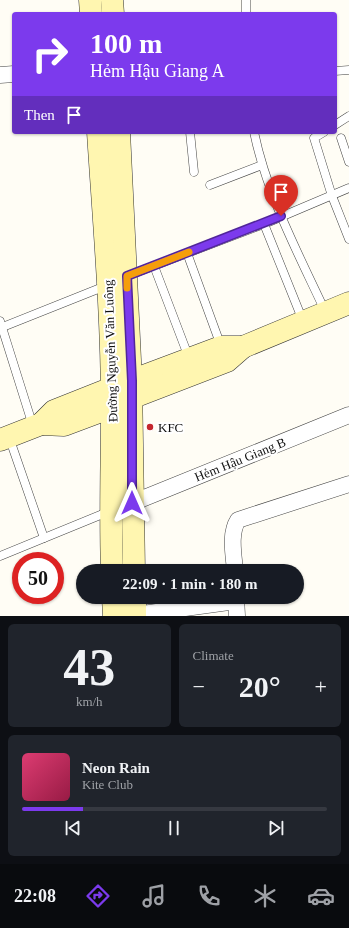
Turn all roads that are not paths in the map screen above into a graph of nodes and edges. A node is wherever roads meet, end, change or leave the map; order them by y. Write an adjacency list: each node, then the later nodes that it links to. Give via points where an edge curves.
1 (90, 0): 4 (main road)
2 (112, 0): 5 (main road)
3 (246, 0): 6 (lane)
4 (91, 12)
5 (113, 12)
6 (246, 12)
7 (349, 70): 8 (lane)
8 (337, 72)
9 (12, 74): 10 (street)
10 (0, 75)
11 (349, 116): 12 (lane)
12 (337, 124)
13 (98, 134): 30 (main road, Đường Nguyễn Văn Luông)
14 (119, 134): 30 (main road, Đường Nguyễn Văn Luông)
15 (190, 134): 21 (lane)
16 (254, 134): 20 (lane)
17 (321, 134): 24 (lane, via 314,138)
18 (341, 138): 19 (lane)
19 (349, 162)
20 (262, 165): 22 (lane); 25 (lane)
21 (194, 172)
22 (210, 185)
23 (349, 188): 24 (lane)
24 (332, 196): 25 (lane); 27 (lane)
25 (281, 216): 26 (lane); 32 (lane)
26 (264, 224): 28 (lane); 33 (lane)
27 (349, 240)
28 (187, 253): 29 (lane); 35 (lane)
29 (154, 266): 30 (lane); 37 (lane)
30 (118, 281): 34 (lane); 38 (main road, Đường Nguyễn Văn Luông)
31 (349, 303): 32 (main road)
32 (326, 313): 33 (main road)
33 (304, 322): 36 (main road)
34 (1, 325): 40 (lane)
35 (221, 347): 36 (main road); 37 (main road)
36 (243, 347): 38 (main road, via 227,361)
37 (189, 359): 38 (main road)
38 (122, 393): 40 (main road, via 54,411); 43 (main road, Đường Nguyễn Văn Luông); 44 (main road, Đường Nguyễn Văn Luông)
39 (349, 415): 43 (street, Hẻm Hậu Giang B)
40 (37, 426): 41 (main road)
41 (5, 438): 45 (lane)
42 (349, 484): 49 (street, via 238,520 234,526)
43 (132, 503): 48 (main road, Đường Nguyễn Văn Luông)
44 (110, 511): 45 (lane); 47 (main road, Đường Nguyễn Văn Luông)
45 (44, 538): 46 (lane)
46 (0, 556)
47 (112, 564)
48 (134, 564)
49 (235, 564)
50 (113, 604): 53 (main road)
51 (236, 605): 52 (street)
52 (135, 609)
53 (114, 616)

